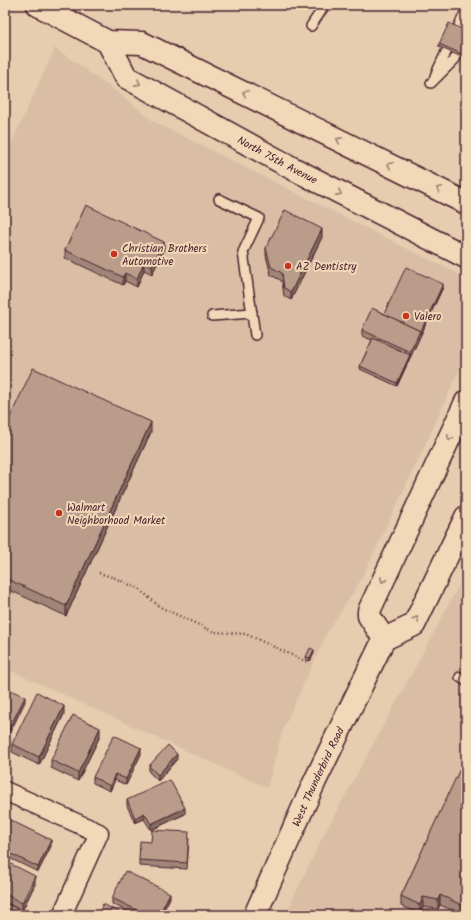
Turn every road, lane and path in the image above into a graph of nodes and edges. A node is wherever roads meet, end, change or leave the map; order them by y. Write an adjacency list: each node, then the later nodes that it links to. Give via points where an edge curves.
1 (38, 5): 6 (main road)
2 (325, 5): 4 (lane)
3 (466, 11): 5 (lane)
4 (311, 26)
5 (457, 30)
6 (108, 42): 10 (main road, one-way to 6, via 142,43); 11 (main road, North 75th Avenue, one-way to 11, via 126,77 298,172)
7 (447, 50): 8 (lane, via 431,83)
8 (457, 54)
9 (219, 198): 12 (lane, via 259,218 244,252)
10 (466, 203)
11 (466, 257)
12 (252, 313): 13 (lane); 14 (lane)
13 (212, 316)
14 (255, 335)
15 (466, 402): 18 (main road, one-way to 18, via 369,611 369,616)
16 (466, 516): 18 (main road, one-way to 16, via 414,625)
17 (98, 574): 19 (path, via 115,578 139,589 160,607 214,632 246,634)
18 (384, 638): 24 (main road, West Thunderbird Road, via 315,781)
19 (309, 663)
20 (466, 676): 21 (lane, via 460,677)
21 (466, 681)
22 (5, 791): 23 (street, via 99,833)
23 (62, 915)
24 (255, 915)

